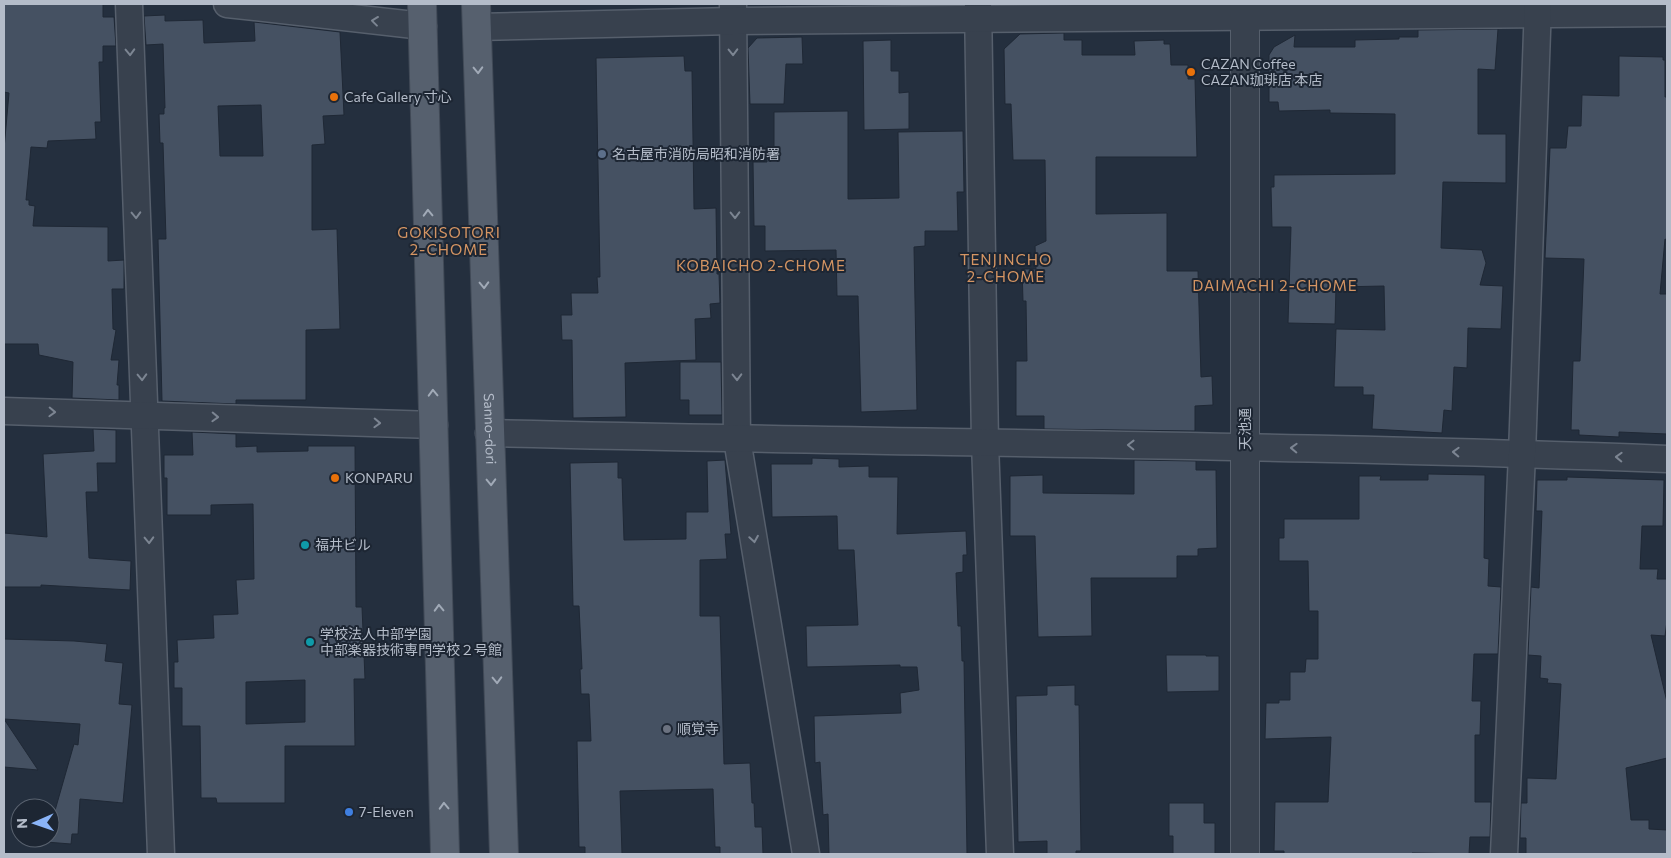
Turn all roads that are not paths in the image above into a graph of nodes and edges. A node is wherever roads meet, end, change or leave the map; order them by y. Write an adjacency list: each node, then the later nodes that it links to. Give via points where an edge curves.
1 (129, 4): 11 (street, one-way to 11)
2 (227, 4): 8 (street, one-way to 2)
3 (1538, 8): 4 (street); 7 (street); 17 (street)
4 (1245, 9): 5 (street); 16 (street, 天池通)
5 (978, 11): 6 (street); 15 (street)
6 (733, 12): 9 (street); 14 (street, one-way to 14)
7 (1667, 13)
8 (423, 15): 12 (main road, one-way to 8)
9 (476, 16): 13 (main road, Sanno-dori, one-way to 13)
10 (4, 411): 11 (street, one-way to 11)
11 (144, 414): 12 (street, one-way to 12); 19 (street, one-way to 19)
12 (434, 425): 20 (main road, one-way to 12)
13 (489, 433): 14 (street); 21 (main road, Sanno-dori, one-way to 21)
14 (737, 439): 15 (street); 22 (street, one-way to 22)
15 (986, 443): 16 (street, one-way to 15); 23 (street)
16 (1245, 446): 17 (street, one-way to 16); 24 (street, 天池通)
17 (1522, 454): 18 (street, one-way to 17); 25 (street)
18 (1667, 459)
19 (161, 854)
20 (445, 854)
21 (504, 854)
22 (806, 854)
23 (1000, 854)
24 (1245, 854)
25 (1504, 854)

